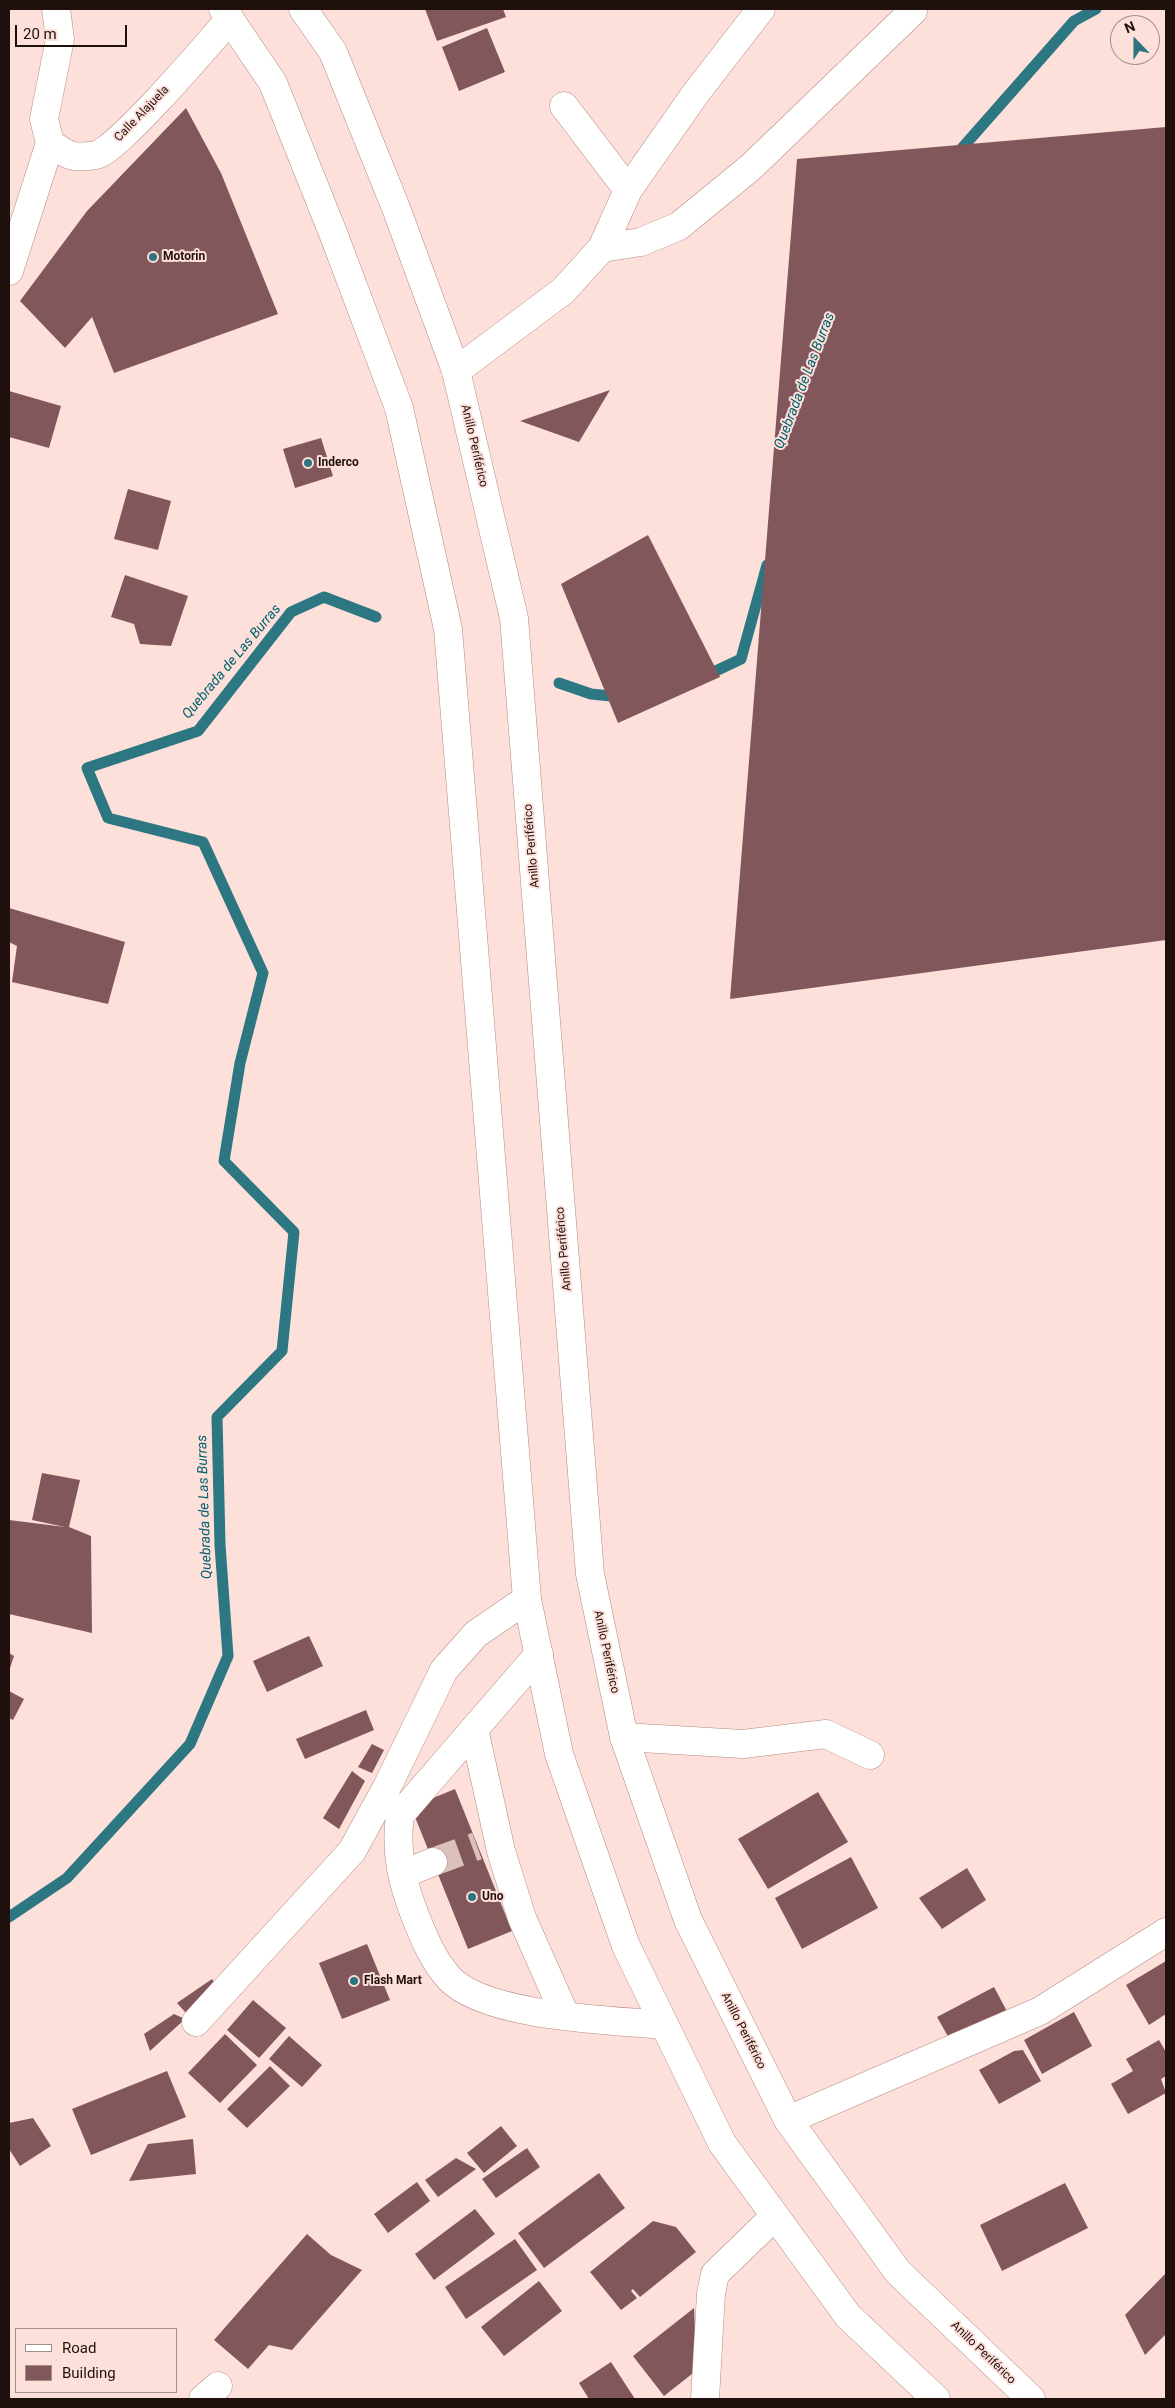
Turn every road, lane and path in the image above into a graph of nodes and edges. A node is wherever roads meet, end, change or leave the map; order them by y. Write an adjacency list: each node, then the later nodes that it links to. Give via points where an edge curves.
1 (56, 9): 7 (main road, via 60,39 44,119)
2 (303, 9): 11 (main road, Anillo Periférico, via 333,52 396,208)
3 (761, 9): 8 (main road)
4 (912, 11): 9 (main road, via 751,167 679,226 641,242)
5 (227, 14): 7 (main road, Calle Alajuela, via 120,139 98,155 69,156); 12 (main road, via 273,83 399,408 448,629)
6 (564, 106): 8 (main road)
7 (50, 143): 10 (main road)
8 (628, 190): 9 (main road)
9 (602, 248): 11 (main road, via 563,291)
10 (9, 271)
11 (456, 371): 15 (main road, Anillo Periférico, via 514,618 590,1574)
12 (527, 1600): 13 (main road); 21 (main road, via 476,1634 444,1670 352,1851)
13 (539, 1654): 14 (main road); 22 (main road, via 559,1754 626,1946)
14 (474, 1729): 18 (main road, via 400,1815 397,1850); 20 (main road, via 488,1843)
15 (624, 1737): 16 (main road, via 743,1744 826,1734); 23 (main road, Anillo Periférico, via 688,1920)
16 (870, 1755)
17 (433, 1862): 18 (main road)
18 (403, 1874): 20 (main road, via 408,1898 433,1958 450,1979 470,1994 530,2012)
19 (1166, 1932): 23 (main road, via 1040,2011)
20 (565, 2015): 22 (main road)
21 (196, 2022)
22 (664, 2025): 24 (main road, via 722,2143)
23 (788, 2120): 27 (main road, Anillo Periférico, via 898,2272)
24 (775, 2216): 25 (main road, via 848,2316); 26 (main road, via 715,2274 711,2294)
25 (929, 2397)
26 (706, 2399)
27 (1031, 2399)

